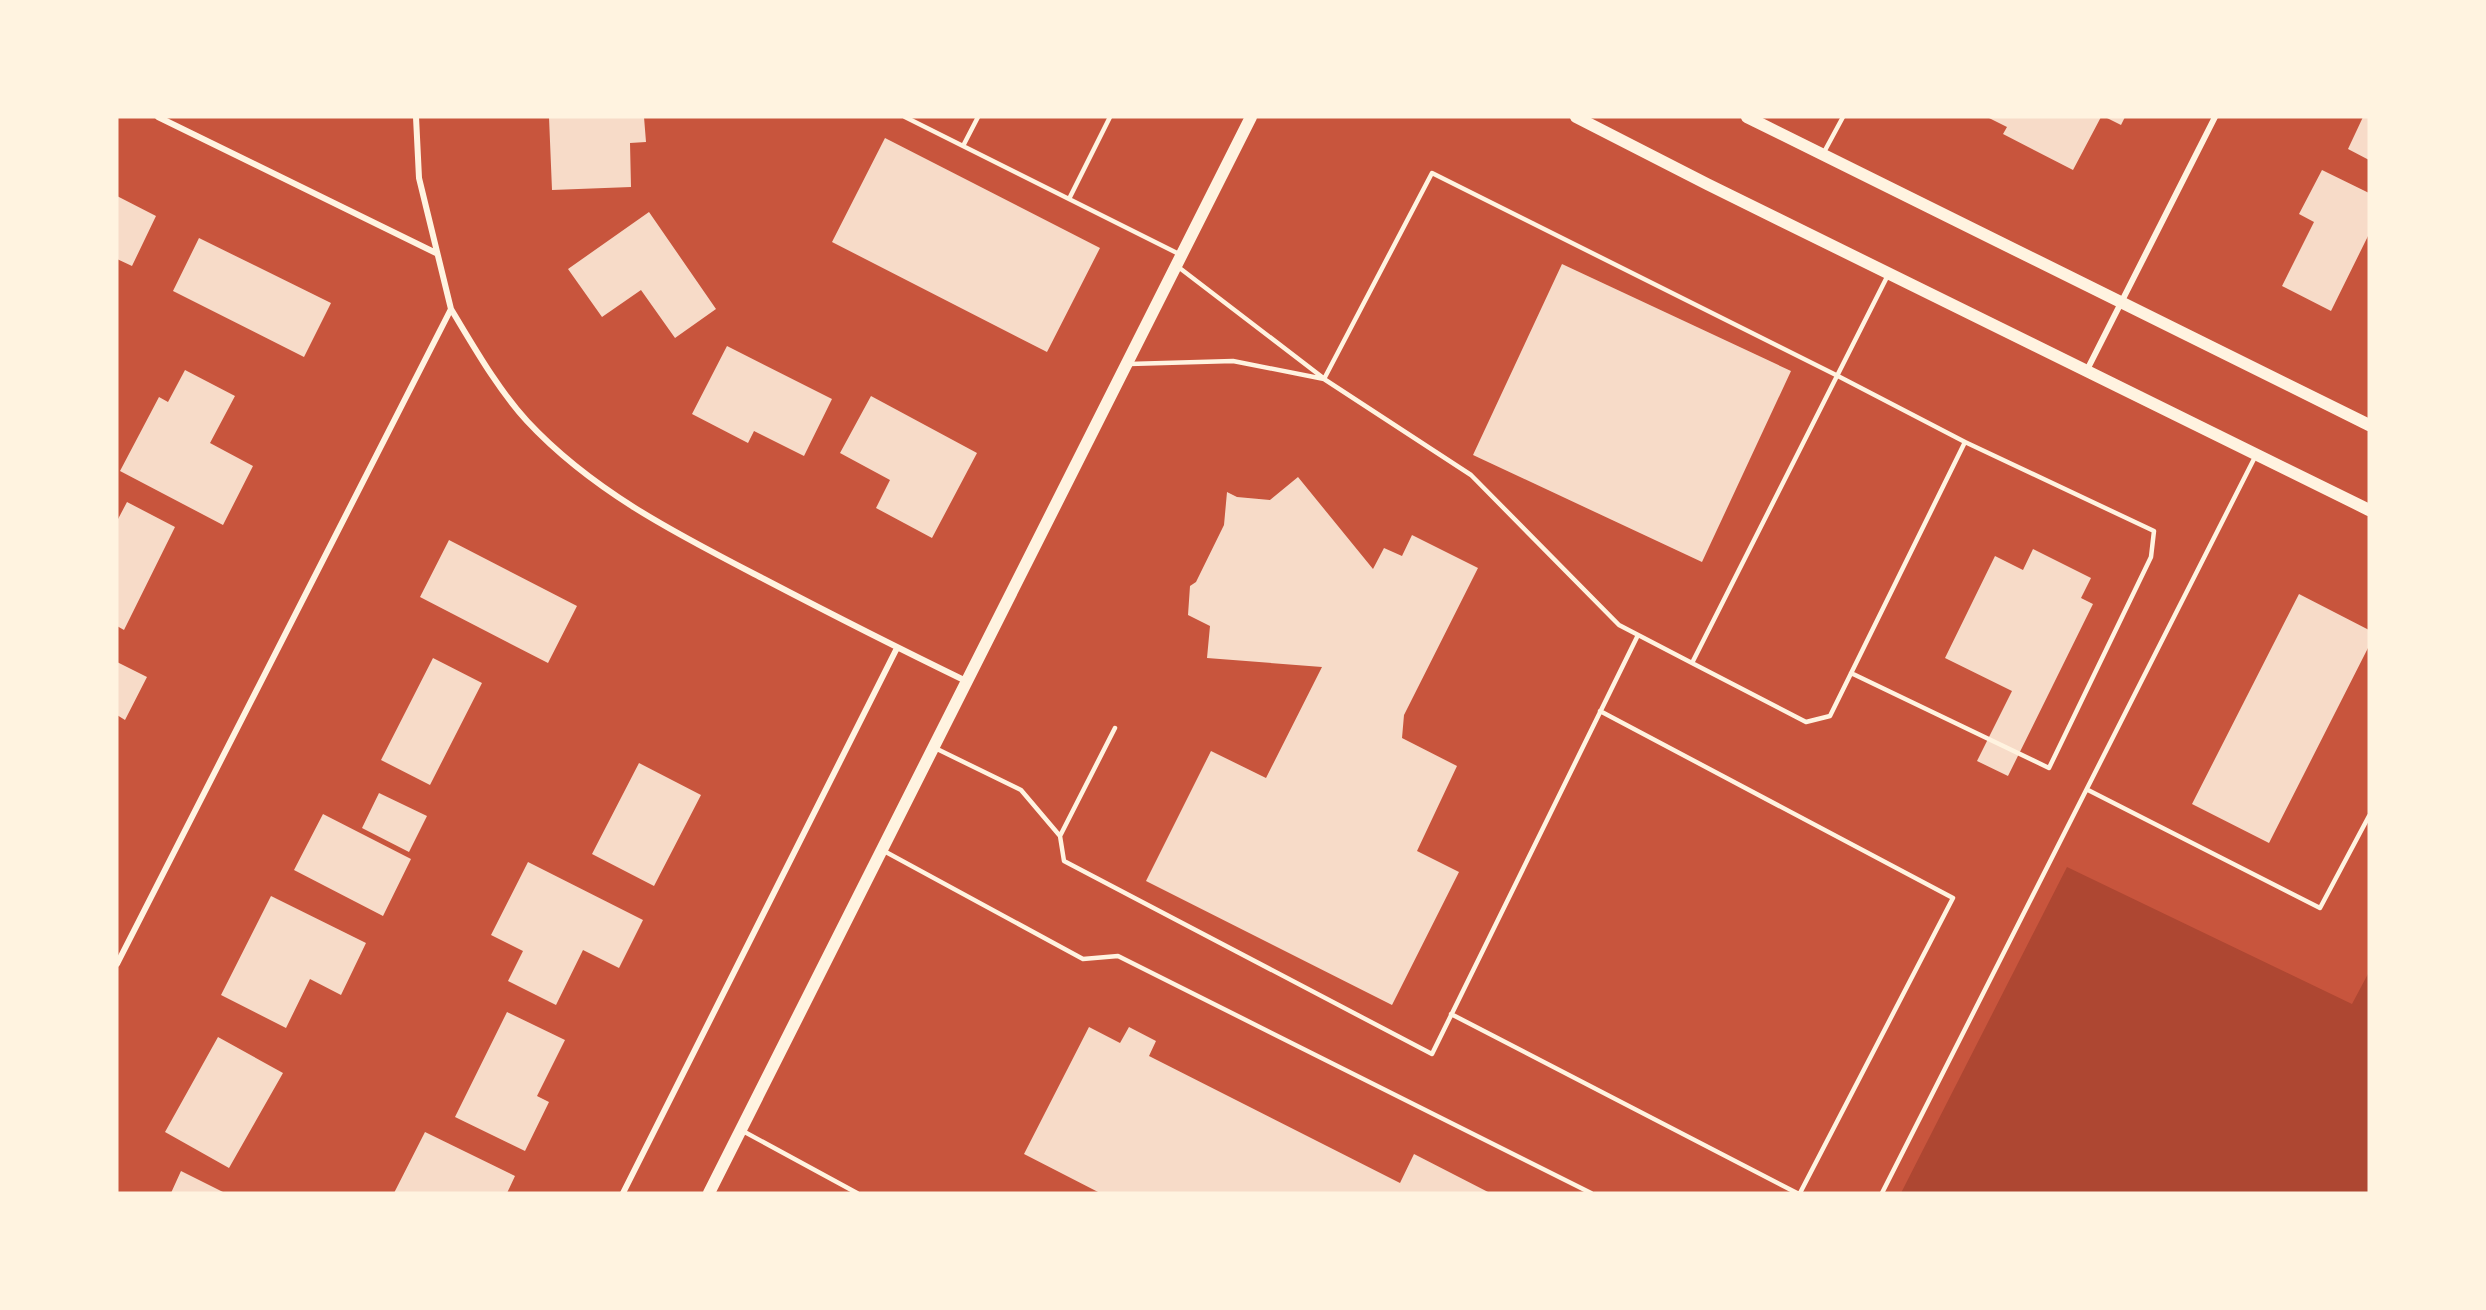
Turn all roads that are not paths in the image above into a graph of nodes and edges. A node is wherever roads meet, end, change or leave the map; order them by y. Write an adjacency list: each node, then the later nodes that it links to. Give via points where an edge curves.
1 (158, 117): 14 (street)
2 (416, 117): 14 (street, via 418,178)
3 (905, 117): 11 (lane)
4 (978, 117): 11 (lane)
5 (1110, 117): 13 (lane)
6 (1251, 117): 15 (main road)
7 (1576, 117): 16 (main road)
8 (1747, 117): 12 (main road)
9 (1843, 117): 12 (lane)
10 (2215, 117): 17 (street)
11 (963, 146): 13 (lane)
12 (1823, 154): 17 (main road)
13 (1069, 199): 15 (lane)
14 (436, 253): 18 (street)
15 (1179, 261): 19 (main road); 22 (lane)
16 (1889, 272): 20 (main road); 21 (lane)
17 (2122, 302): 20 (street); 23 (main road)
18 (451, 309): 28 (street, via 526,420 573,465 627,505 680,535); 39 (street)
19 (1127, 364): 22 (lane, via 1233,361); 31 (main road)
20 (2086, 371): 25 (main road)
21 (1836, 375): 22 (lane, via 1432,173); 24 (lane); 29 (lane)
22 (1324, 379): 27 (lane, via 1471,475 1619,625)
23 (2369, 424)
24 (1965, 442): 30 (lane); 30 (lane, via 2154,531 2151,557 2049,768)
25 (2256, 455): 26 (main road); 35 (lane)
26 (2369, 510)
27 (1638, 635): 29 (lane); 32 (lane)
28 (897, 648): 31 (street); 42 (street)
29 (1692, 663): 30 (lane, via 1806,722 1830,716)
30 (1851, 673)
31 (966, 681): 34 (main road)
32 (1600, 711): 40 (lane); 46 (lane, via 1953,898)
33 (1115, 728): 37 (lane)
34 (933, 747): 37 (lane, via 1021,790); 38 (main road)
35 (2088, 790): 36 (lane, via 2320,908); 47 (lane)
36 (2369, 816)
37 (1060, 836): 40 (lane, via 1064,861 1432,1054)
38 (882, 849): 41 (main road); 45 (lane, via 1083,959 1118,956)
39 (117, 964)
40 (1451, 1014): 46 (lane)
41 (741, 1130): 43 (main road); 44 (lane)
42 (623, 1193)
43 (709, 1193)
44 (857, 1193)
45 (1591, 1193)
46 (1798, 1193)
47 (1882, 1193)

